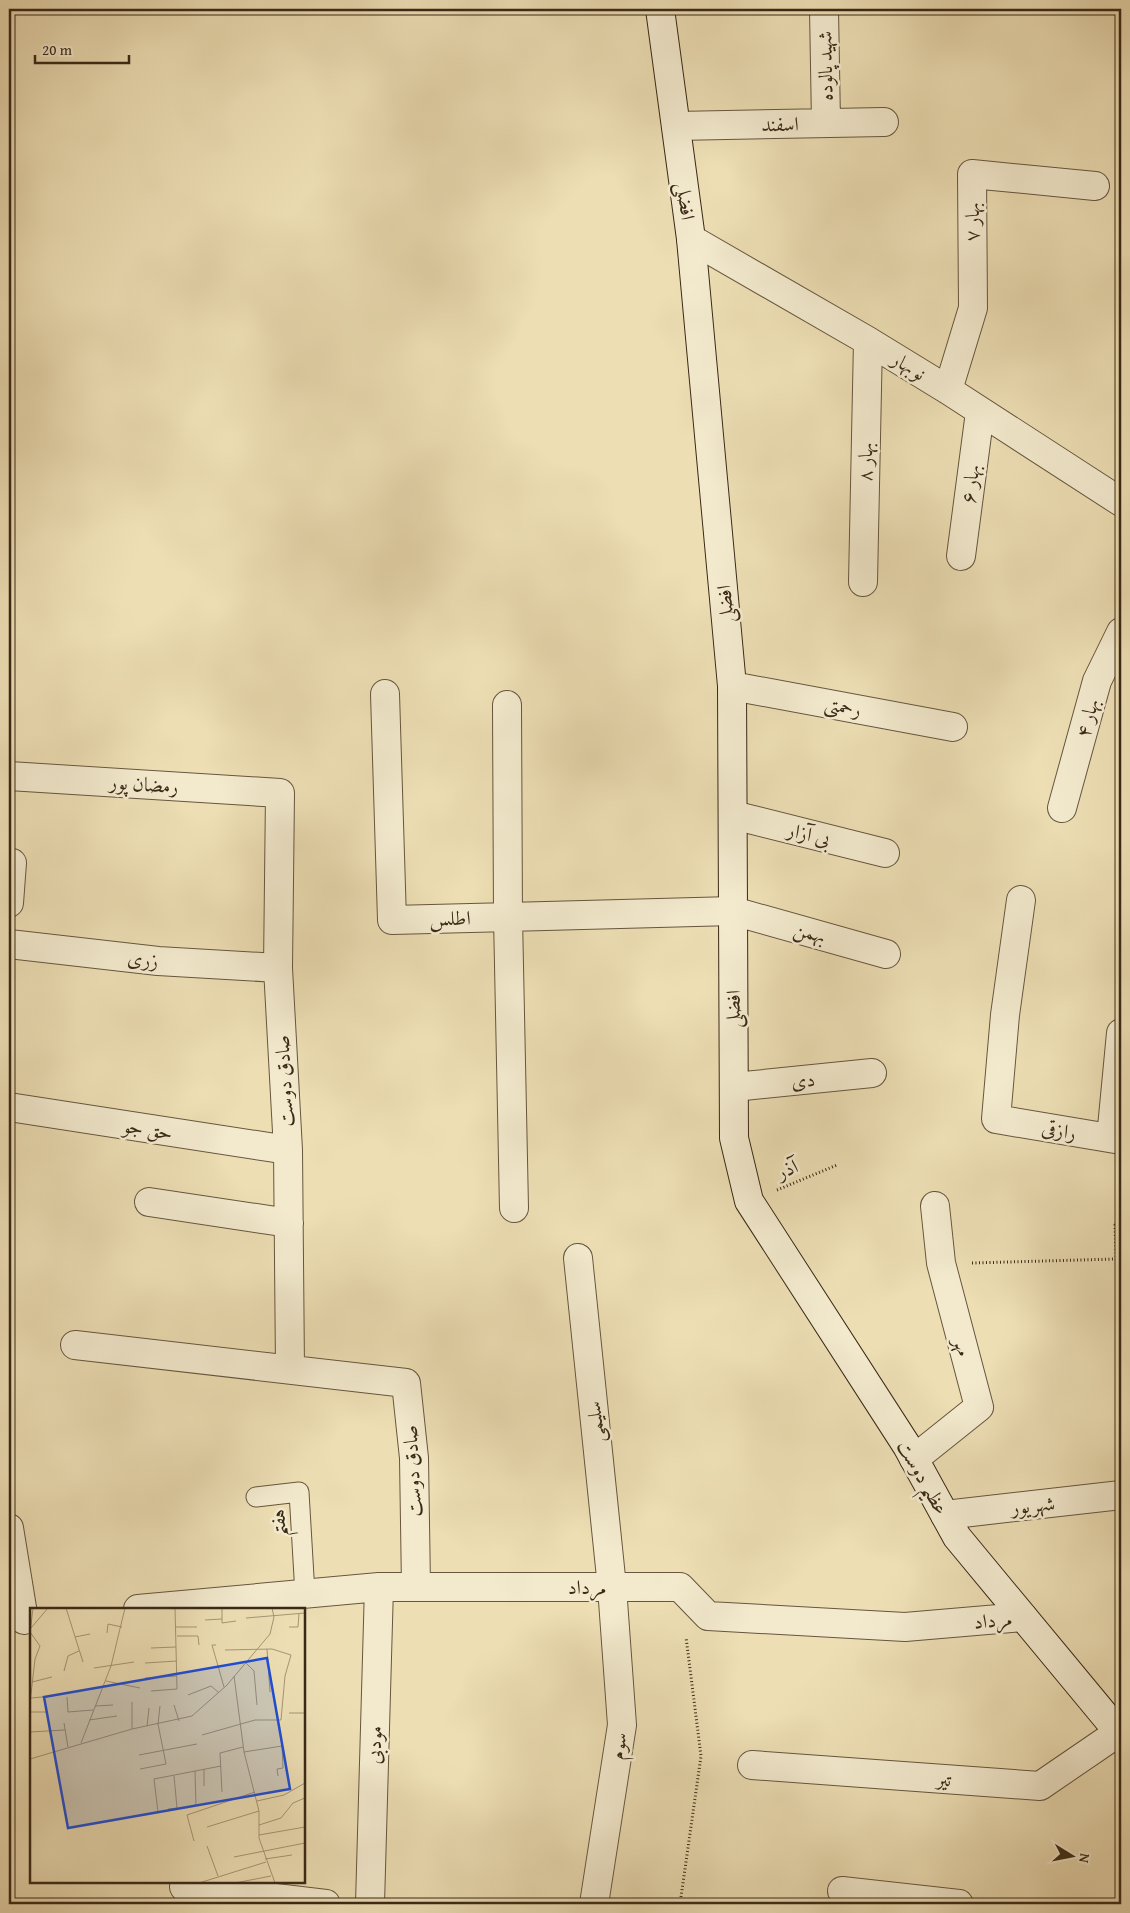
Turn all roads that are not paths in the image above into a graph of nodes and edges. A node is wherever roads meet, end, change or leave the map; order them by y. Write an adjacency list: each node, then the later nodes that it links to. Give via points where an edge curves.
1 (660, 9): 5 (street, افضلی)
2 (824, 9): 4 (street, شهید پالوده)
3 (884, 122): 4 (street, اسفند)
4 (826, 123): 5 (street, اسفند)
5 (676, 126): 7 (street, افضلی)
6 (1095, 186): 9 (street, بهار ۷, via 972,174 973,308)
7 (691, 239): 8 (street, نوبهار); 15 (street, افضلی)
8 (868, 341): 9 (street, نوبهار); 13 (street, بهار ۸)
9 (948, 390): 10 (street, نوبهار)
10 (980, 412): 11 (street, نوبهار); 12 (street, بهار ۶)
11 (1121, 502)
12 (961, 556)
13 (862, 582)
14 (1121, 632): 21 (street, بهار ۴, via 1097,681)
15 (732, 686): 18 (street, رحمتی); 22 (street, افضلی)
16 (385, 694): 28 (street, اطلس, via 392,920)
17 (507, 706): 28 (street)
18 (953, 727)
19 (9, 776): 20 (street, رمضان پور)
20 (280, 792): 31 (street, صادق دوست)
21 (1062, 808)
22 (733, 815): 23 (street, بی آزار); 27 (street, افضلی)
23 (885, 854)
24 (12, 863): 26 (street)
25 (1021, 900): 36 (street, رازقی, via 1005,1015 996,1119)
26 (9, 902)
27 (733, 911): 28 (street, اطلس); 30 (street, بهمن); 34 (street, افضلی)
28 (508, 917): 41 (street)
29 (9, 944): 31 (street, زری, via 158,961)
30 (886, 954)
31 (278, 968): 37 (street, صادق دوست)
32 (1121, 1033): 36 (street)
33 (872, 1073): 34 (street, دی)
34 (734, 1086): 38 (street, افضلی, via 734,1138)
35 (9, 1107): 37 (street, حق جو)
36 (1116, 1139)
37 (288, 1150): 42 (street, صادق دوست)
38 (749, 1201): 46 (street, عظیم دوست)
39 (149, 1202): 42 (street)
40 (935, 1206): 46 (street, مهر, via 941,1263 978,1407)
41 (514, 1208)
42 (289, 1223): 45 (street, صادق دوست)
43 (578, 1258): 53 (street, سلیمی)
44 (75, 1345): 45 (street, صادق دوست)
45 (290, 1369): 52 (street, صادق دوست, via 406,1383 414,1458)
46 (914, 1459): 49 (street, عظیم دوست)
47 (1121, 1495): 49 (street, شهریور)
48 (256, 1497): 54 (lane, هفتم, via 299,1492)
49 (945, 1515): 56 (street, عظیم دوست, via 957,1537)
50 (9, 1528): 57 (street)
51 (379, 1587): 52 (street, مرداد); 54 (street, مرداد); 63 (street, مودبی)
52 (416, 1587): 53 (street, مرداد)
53 (612, 1587): 56 (street, مرداد, via 680,1586 708,1616 904,1627); 64 (street, سوم, via 622,1725)
54 (305, 1594): 55 (street, مرداد)
55 (149, 1608)
56 (1024, 1617): 58 (street, عظیم دوست)
57 (21, 1620)
58 (1120, 1734): 59 (street, تیر, via 1040,1786)
59 (752, 1765)
60 (185, 1883): 62 (street, via 184,1887)
61 (842, 1891): 65 (street)
62 (326, 1904)
63 (370, 1904)
64 (594, 1904)
65 (959, 1904)

